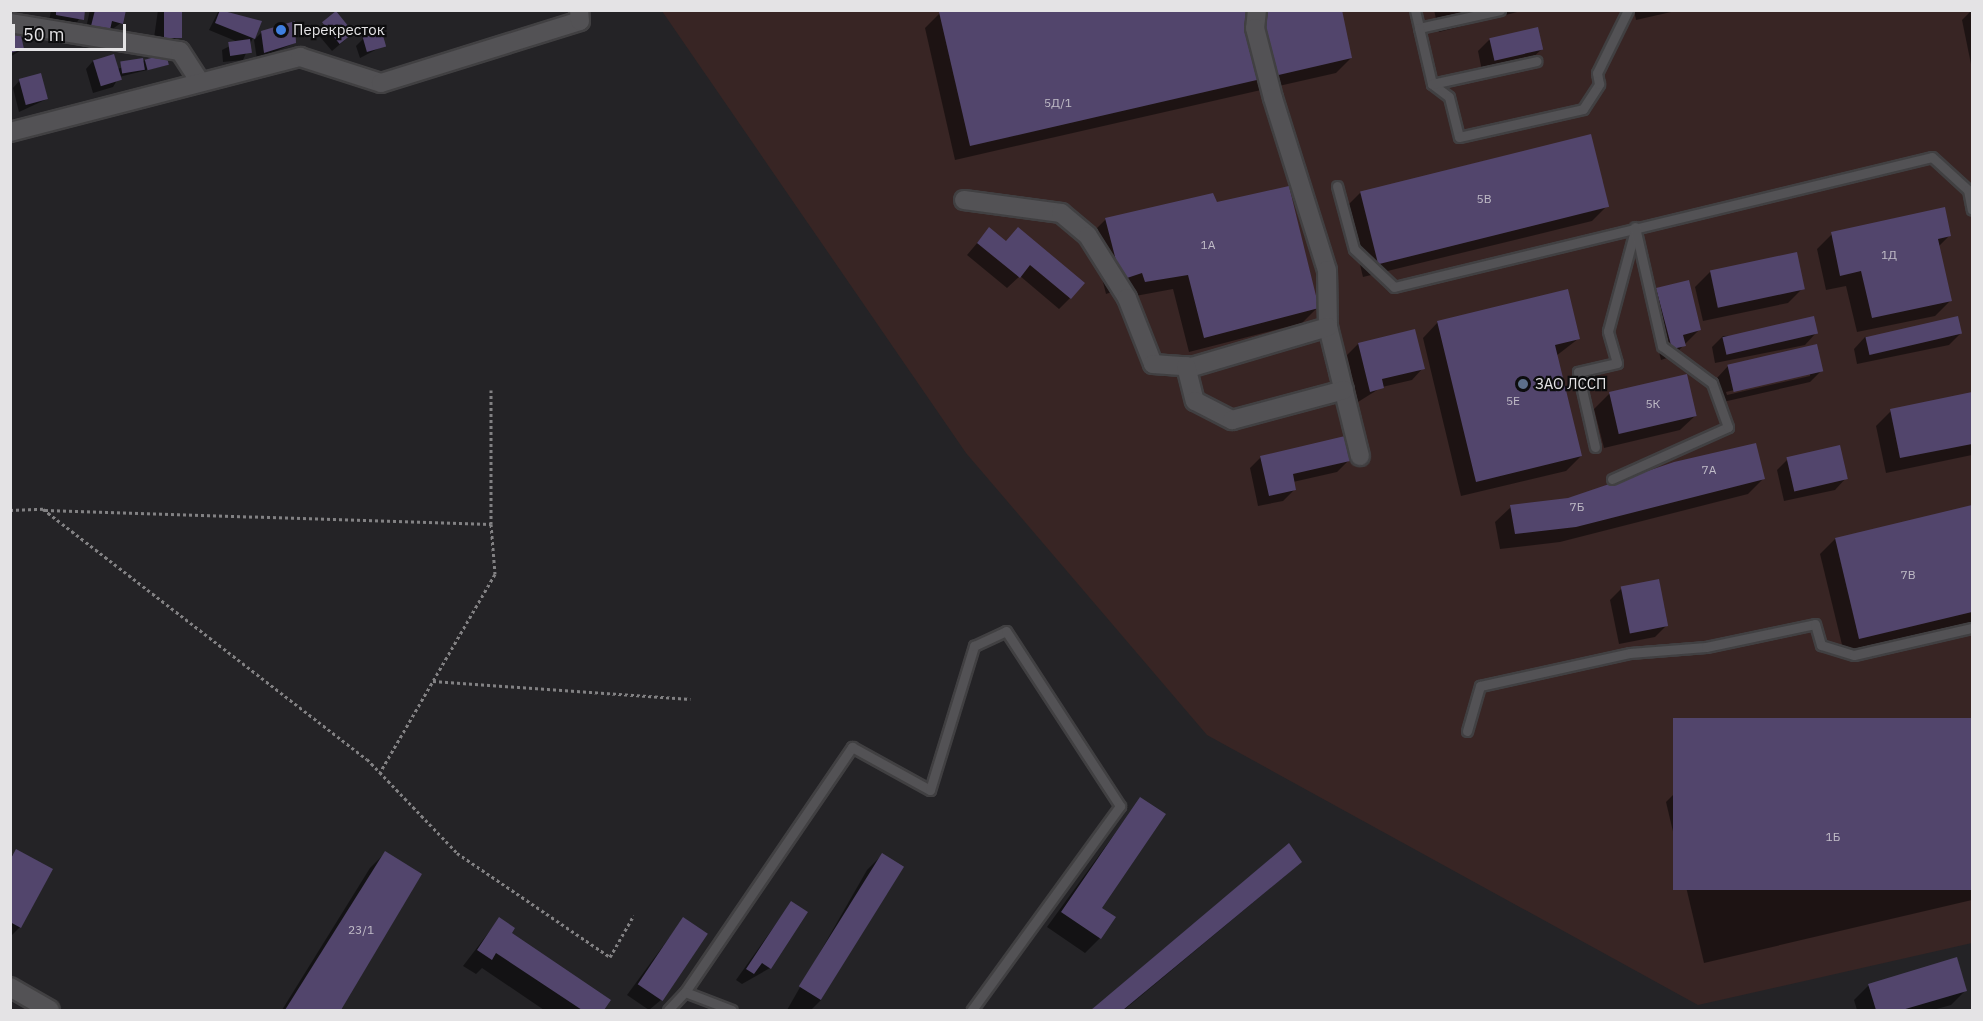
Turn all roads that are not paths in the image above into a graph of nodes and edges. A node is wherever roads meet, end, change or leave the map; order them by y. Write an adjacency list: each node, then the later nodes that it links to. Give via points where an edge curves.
1 (579, 10): 9 (street, via 580,21 381,83 300,57)
2 (1257, 10): 16 (street, via 1255,28 1327,270)
3 (1414, 10): 7 (lane)
4 (1500, 10): 7 (lane)
5 (1628, 10): 10 (lane, via 1597,73 1599,84 1583,109 1459,137 1449,97)
6 (10, 23): 9 (street, via 180,51)
7 (1419, 28): 10 (lane)
8 (1537, 61): 10 (lane)
9 (198, 80): 11 (street)
10 (1432, 84)
11 (10, 132)
12 (1337, 186): 15 (lane, via 1354,249 1394,287)
13 (964, 200): 17 (street, via 1061,213 1088,236 1127,298 1153,364)
14 (1972, 210): 15 (lane, via 1968,190 1932,157)
15 (1635, 227): 19 (lane, via 1608,331 1617,363 1578,372); 21 (lane, via 1662,346 1712,382 1728,427)
16 (1328, 327): 17 (street); 18 (street)
17 (1186, 366): 18 (street, via 1195,400 1232,420)
18 (1344, 390): 20 (street)
19 (1595, 447)
20 (1360, 456)
21 (1612, 479)
22 (1972, 628): 23 (lane, via 1854,655 1821,645 1815,624 1706,647 1630,653 1480,686)
23 (1467, 731)
24 (10, 987): 26 (street)
25 (685, 992): 27 (lane); 28 (lane); 29 (lane, via 852,747 930,790 974,646 1006,631 1120,806)
26 (50, 1011)
27 (668, 1011)
28 (732, 1011)
29 (972, 1011)

